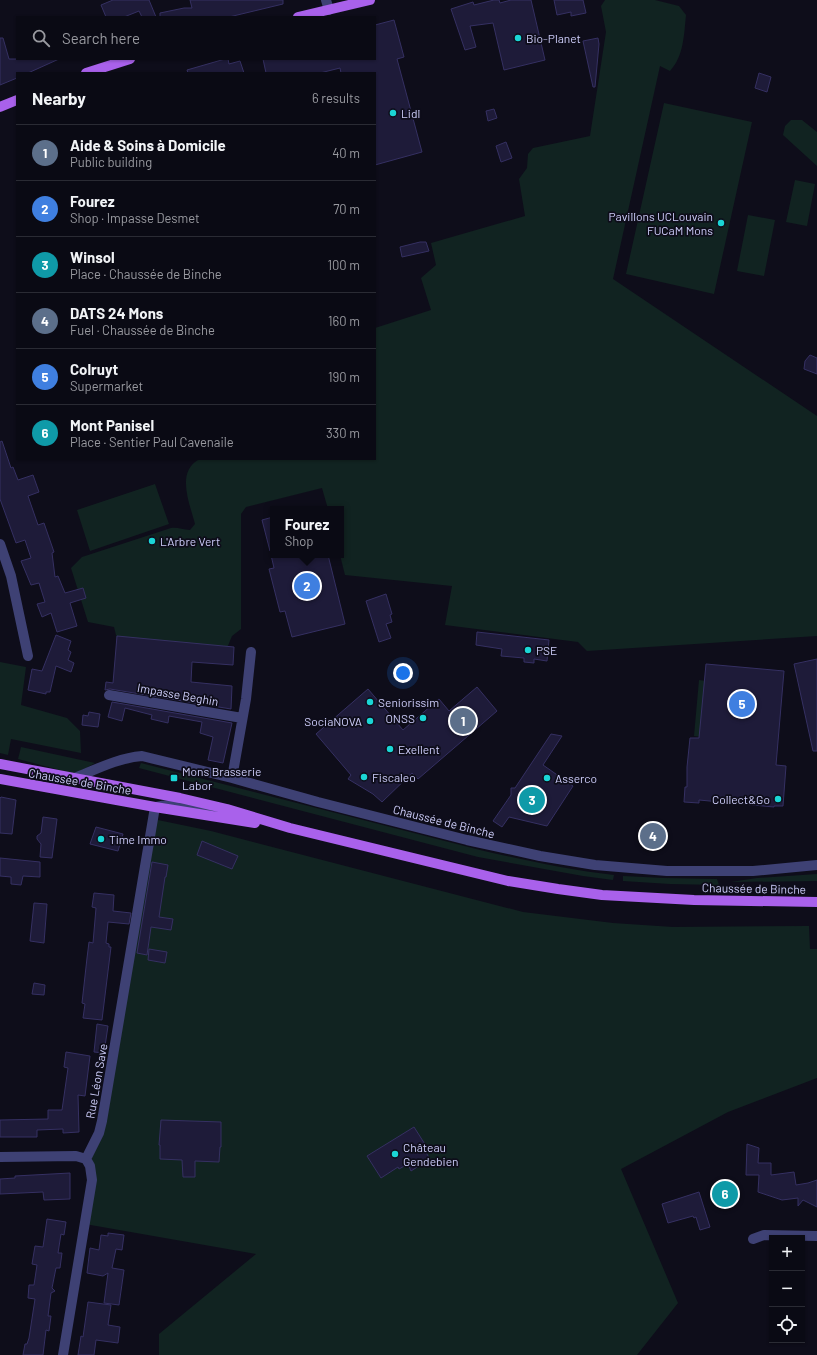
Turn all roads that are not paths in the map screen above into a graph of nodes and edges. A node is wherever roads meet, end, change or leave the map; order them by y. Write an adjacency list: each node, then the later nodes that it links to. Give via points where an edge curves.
1 (370, 0): 2 (main road)
2 (328, 5): 3 (main road)
3 (300, 16)
4 (127, 60): 5 (main road)
5 (89, 72)
6 (16, 100): 7 (main road)
7 (0, 107)
8 (0, 544): 10 (street, via 11,576)
9 (251, 652): 12 (street)
10 (28, 656)
11 (109, 695): 12 (street, Impasse Beghin)
12 (242, 718): 15 (street)
13 (0, 764): 14 (main road, Chaussée de Binche)
14 (75, 778): 15 (street, Chaussée de Binche, via 130,757 142,756); 18 (main road, Chaussée de Binche)
15 (232, 778): 20 (street, Chaussée de Binche, via 502,848 595,865 667,871 754,872)
16 (0, 779): 17 (main road, Chaussée de Binche)
17 (155, 807): 18 (street, Chaussée de Binche, via 166,804 207,810); 19 (main road, Chaussée de Binche); 23 (street, Rue Léon Save, via 102,1121)
18 (227, 809): 19 (main road, Chaussée de Binche)
19 (290, 828): 21 (main road, Chaussée de Binche, via 508,881 558,889 602,895 694,900)
20 (817, 865)
21 (817, 902)
22 (0, 1157): 23 (street, via 76,1156)
23 (86, 1159): 26 (street, via 92,1180)
24 (817, 1236): 25 (street, via 764,1235)
25 (753, 1239)
26 (63, 1355)

